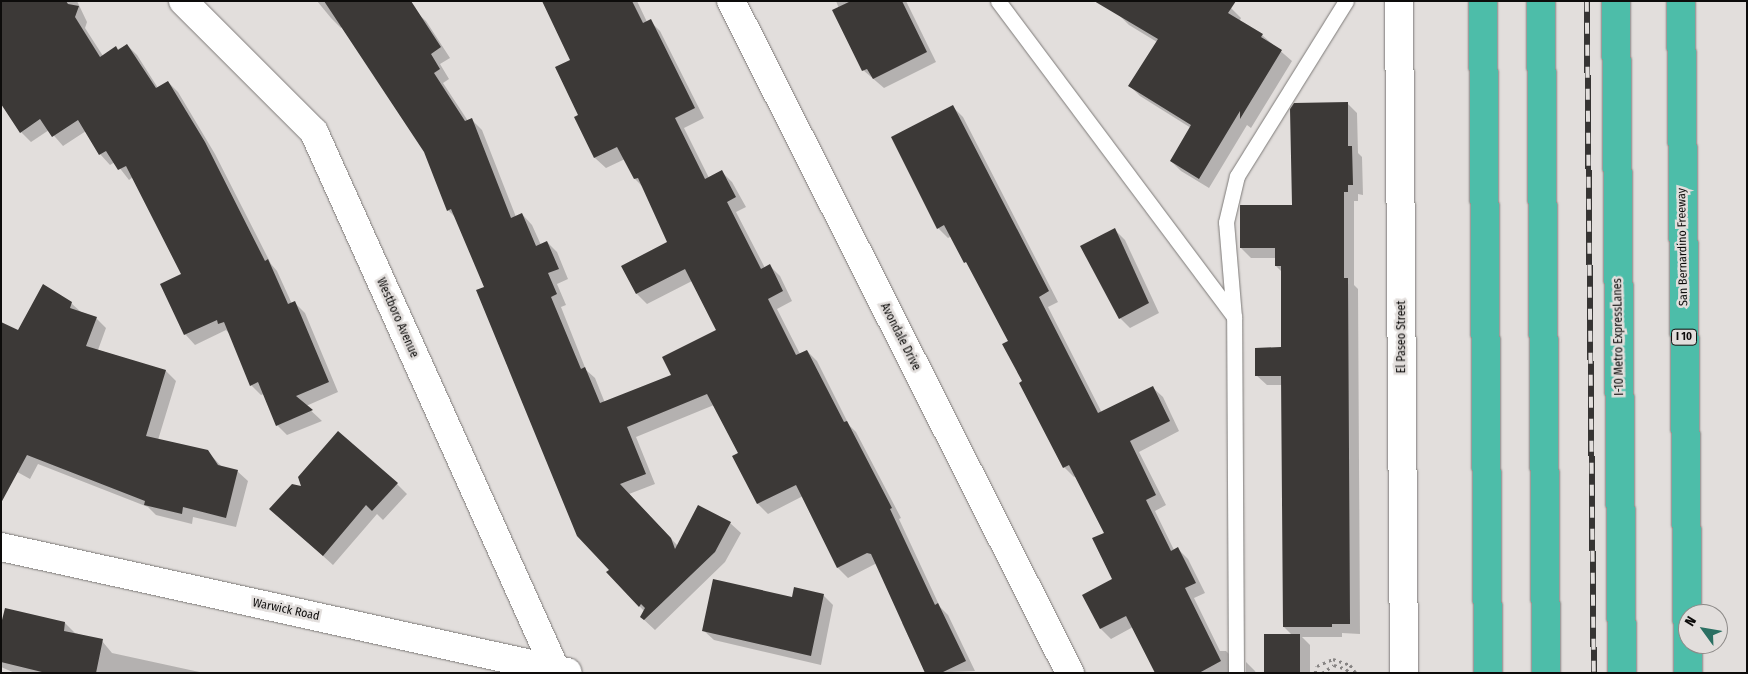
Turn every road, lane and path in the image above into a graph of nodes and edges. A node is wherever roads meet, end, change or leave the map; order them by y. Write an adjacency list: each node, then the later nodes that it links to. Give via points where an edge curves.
1 (183, 1): 12 (street, Westboro Avenue, via 314,132)
2 (731, 1): 13 (street, Avondale Drive)
3 (998, 1): 10 (lane)
4 (1346, 1): 10 (lane, via 1237,176 1226,222)
5 (1399, 1): 19 (street, El Paseo Street)
6 (1483, 1): 20 (highway)
7 (1541, 1): 21 (highway)
8 (1616, 1): 22 (highway, I-10 Metro ExpressLanes)
9 (1681, 1): 23 (highway, San Bernardino Freeway / I 10)
10 (1234, 317): 14 (lane)
11 (1, 547): 12 (street, Warwick Road)
12 (561, 672)
13 (1070, 673)
14 (1236, 673)
15 (1315, 673): 18 (path, via 1317,666 1333,659 1350,665)
16 (1322, 673): 17 (path, via 1329,666 1338,665)
17 (1350, 673)
18 (1356, 673)
19 (1404, 673)
20 (1488, 673)
21 (1546, 673)
22 (1622, 673)
23 (1688, 673)

